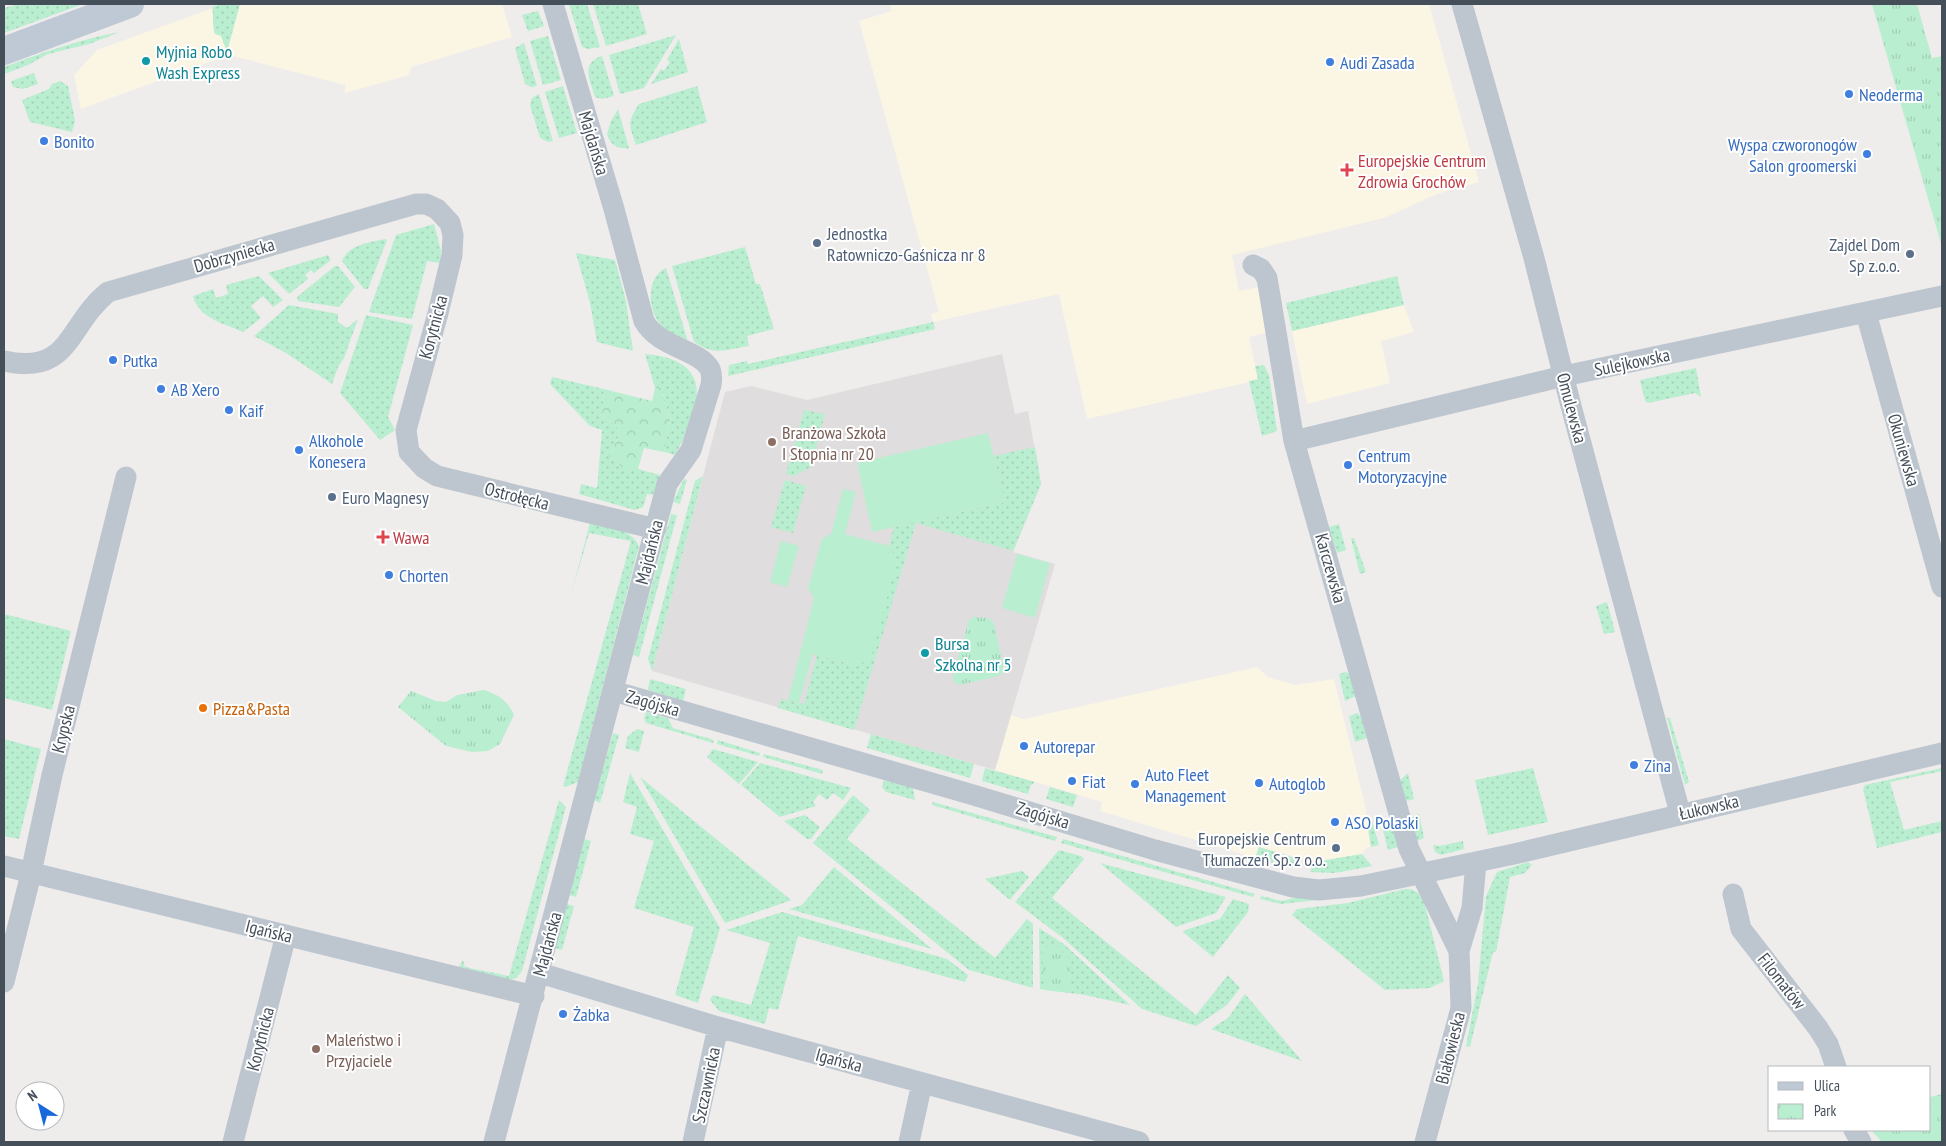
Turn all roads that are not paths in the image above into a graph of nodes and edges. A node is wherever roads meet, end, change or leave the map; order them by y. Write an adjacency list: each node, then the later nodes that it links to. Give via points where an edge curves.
1 (130, 4): 4 (main road)
2 (553, 4): 14 (street, Majdańska, via 644,321 660,340 701,360 712,376 691,450 667,484)
3 (1462, 4): 10 (street, Omulewska)
4 (4, 51)
5 (450, 223): 9 (street, Dobrzyniecka, via 437,209 416,204 108,292 63,348 41,363 30,365); 11 (street, Korytnicka, via 452,255)
6 (1253, 265): 12 (street, Karczewska, via 1267,278)
7 (1942, 296): 8 (street, Sulejkowska)
8 (1866, 314): 10 (street, Sulejkowska); 15 (street, Okuniewska)
9 (4, 361)
10 (1564, 376): 12 (street, Sulejkowska); 18 (street, Omulewska)
11 (406, 430): 14 (street, Ostrołęcka, via 409,452 437,476)
12 (1294, 440): 22 (street, Karczewska, via 1409,849)
13 (126, 477): 21 (street, Krypska)
14 (656, 529): 16 (street, Majdańska)
15 (1942, 587)
16 (613, 691): 22 (street, Zagójska, via 1155,850 1293,887 1318,890 1345,888); 26 (street, Majdańska)
17 (1942, 753): 18 (street, Łukowska)
18 (1680, 813): 19 (street, Łukowska)
19 (1476, 862): 22 (street, Zagójska); 25 (street, Białowieska, via 1472,908)
20 (4, 866): 21 (street, Igańska)
21 (31, 873): 24 (street, Igańska); 27 (street, Krypska)
22 (1420, 873): 25 (street, Białowieska)
23 (1733, 894): 30 (street, Filomatów, via 1741,929 1818,1028)
24 (286, 935): 28 (street, Igańska); 33 (street, Korytnicka)
25 (1460, 951): 38 (street, Białowieska, via 1461,1008)
26 (540, 973): 28 (street, Majdańska); 29 (street, Igańska)
27 (4, 982)
28 (534, 996): 34 (street, Majdańska)
29 (718, 1027): 31 (street, Igańska); 35 (street, Szczawnicka)
30 (1836, 1066)
31 (922, 1083): 36 (street); 37 (street, Igańska)
32 (1855, 1131): 39 (street)
33 (233, 1142)
34 (494, 1142)
35 (693, 1142)
36 (908, 1142)
37 (1135, 1142)
38 (1425, 1142)
39 (1861, 1142)

